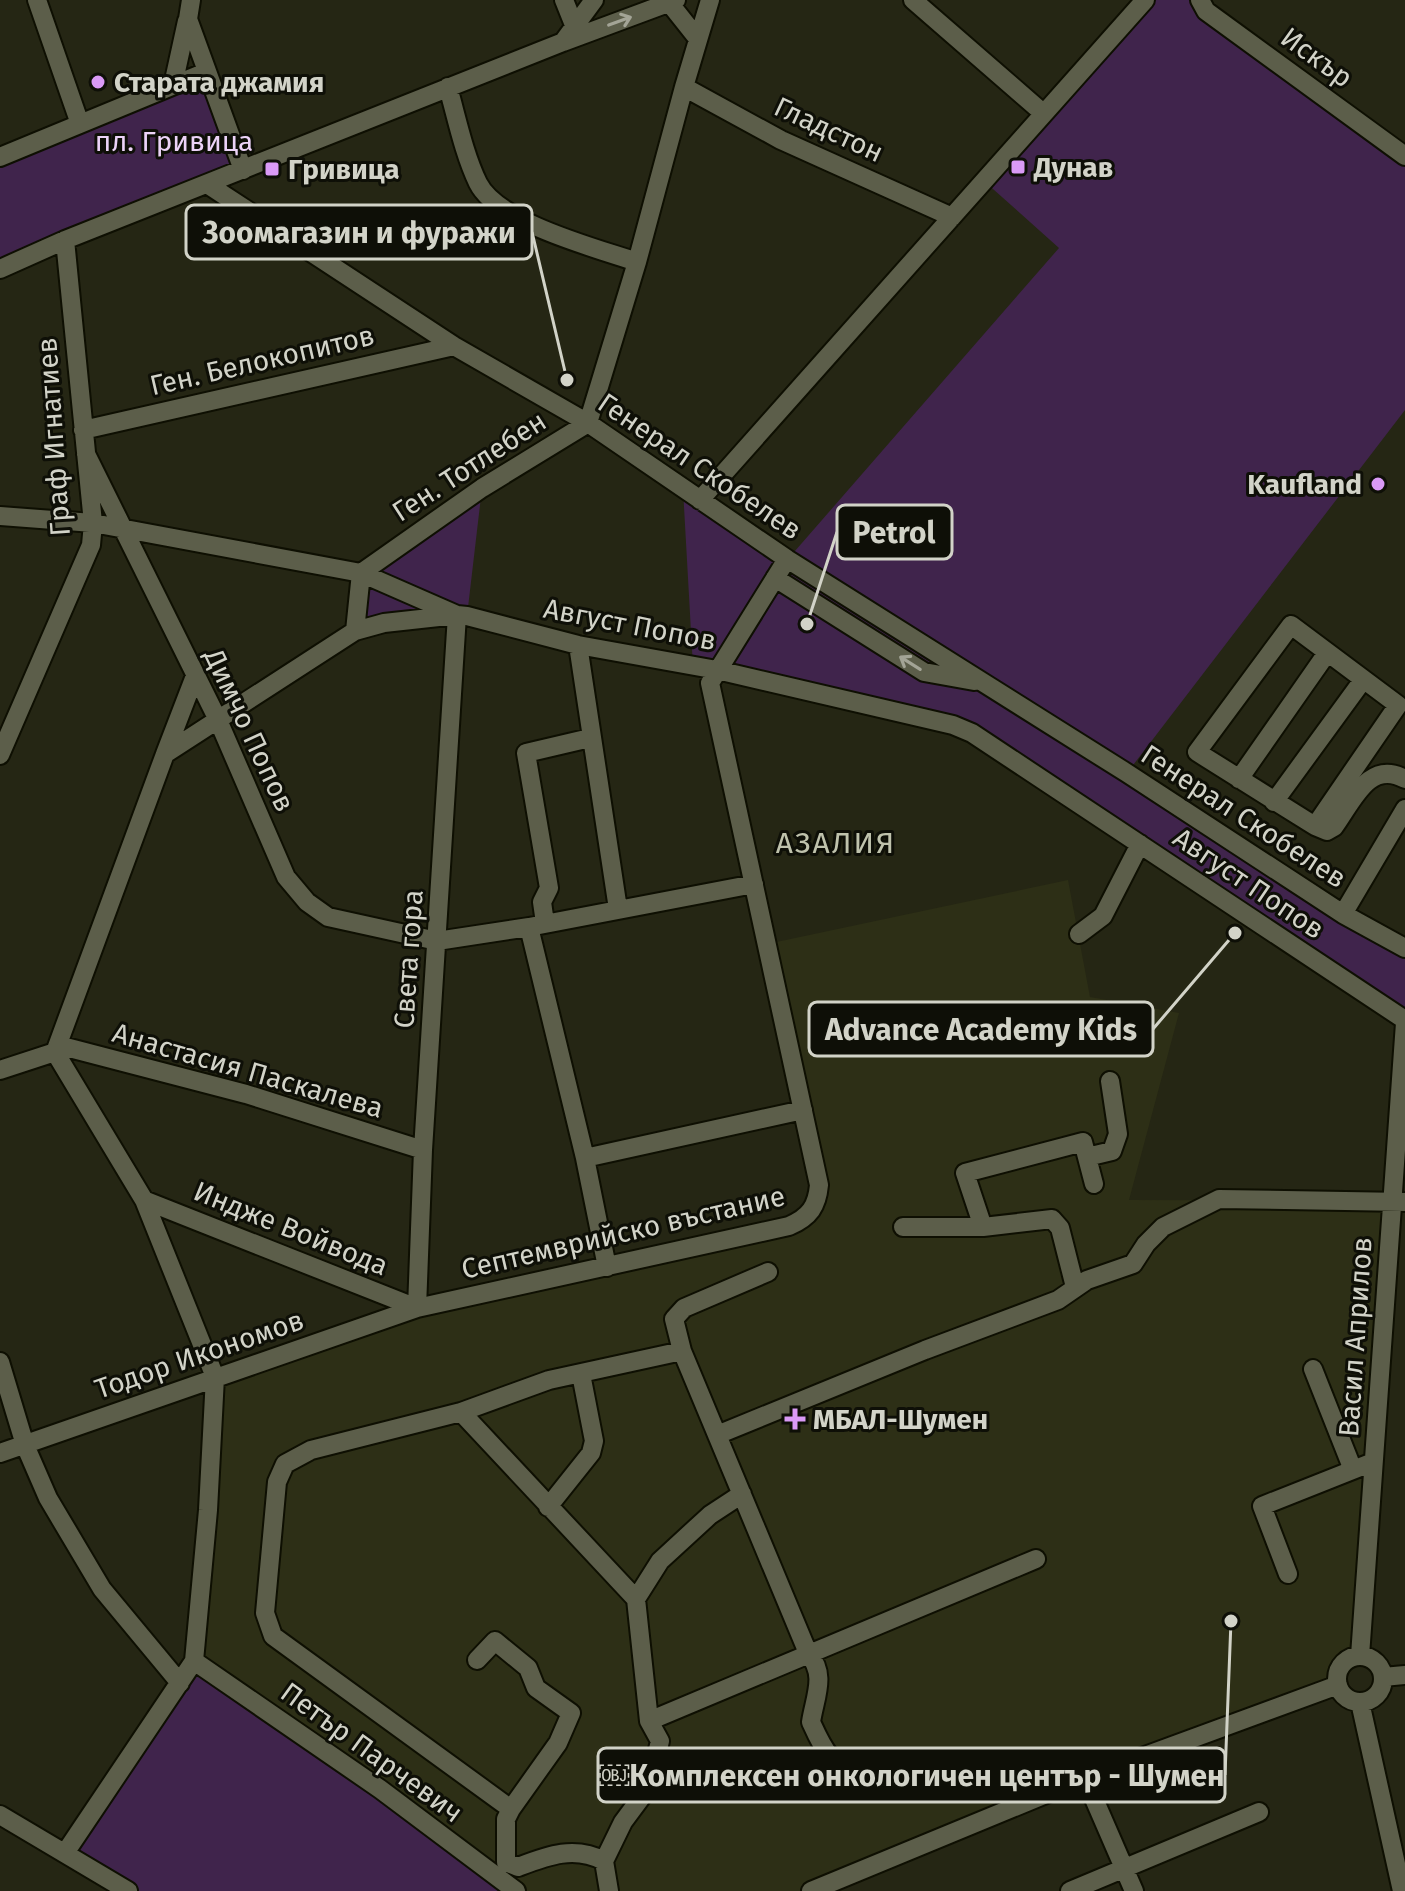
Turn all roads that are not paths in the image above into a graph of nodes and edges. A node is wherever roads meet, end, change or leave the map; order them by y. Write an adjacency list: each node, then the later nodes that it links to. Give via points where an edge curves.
1 (37, 0): 18 (street)
2 (564, 0): 10 (street)
3 (594, 0): 10 (street)
4 (710, 0): 11 (street, Ген. Тотлебен)
5 (913, 0): 17 (street)
6 (1145, 0): 17 (street)
7 (1200, 0): 19 (street, Искър, via 1206,11)
8 (671, 1): 11 (street); 12 (street, one-way to 8)
9 (189, 9): 13 (street); 14 (street)
10 (574, 25): 12 (street)
11 (698, 39): 16 (street, Ген. Тотлебен)
12 (563, 42): 15 (street)
13 (206, 72): 14 (street); 21 (street)
14 (173, 85): 18 (street)
15 (448, 87): 21 (street); 25 (street, via 479,186 532,226)
16 (684, 87): 23 (street, Гладстон, via 781,140); 25 (street, Ген. Тотлебен)
17 (1043, 113): 23 (street)
18 (80, 124): 20 (street)
19 (1405, 156)
20 (0, 157)
21 (243, 170): 22 (street)
22 (207, 184): 24 (street); 27 (street, Генерал Скобелев)
23 (952, 217): 31 (street)
24 (65, 240): 26 (street); 29 (street, Граф Игнатиев)
25 (637, 262): 28 (street, Ген. Тотлебен)
26 (0, 269)
27 (454, 346): 28 (street, Генерал Скобелев); 29 (street, Ген. Белокопитов)
28 (588, 423): 31 (street, Генерал Скобелев); 36 (street, Ген. Тотлебен, via 482,488)
29 (83, 430): 30 (street, Граф Игнатиев)
30 (86, 454): 33 (street, Граф Игнатиев); 34 (street, Димчо Попов)
31 (700, 500): 35 (street, Генерал Скобелев)
32 (0, 516): 33 (street)
33 (93, 523): 34 (street); 49 (street, Граф Игнатиев, via 91,545)
34 (122, 528): 36 (street); 43 (street, Димчо Попов)
35 (787, 559): 37 (street); 45 (street, Генерал Скобелев)
36 (361, 573): 38 (street); 39 (street)
37 (775, 578): 42 (street); 45 (street, one-way to 37, via 924,672)
38 (457, 615): 39 (street, Август Попов); 40 (street, Август Попов); 61 (street, Света гора)
39 (355, 631): 46 (street, Август Попов)
40 (578, 645): 42 (street, Август Попов); 47 (street)
41 (1327, 653): 44 (street); 50 (street); 50 (street, via 1291,625 1197,752)
42 (717, 670): 55 (street, Август Попов, via 962,729); 56 (street, via 710,683)
43 (195, 676): 46 (street, Димчо Попов); 48 (street)
44 (1363, 680): 52 (street); 54 (street, via 1398,705)
45 (984, 683): 58 (street, Генерал Скобелев)
46 (218, 720): 48 (street, Август Попов); 61 (street, Димчо Попов, via 286,877 307,902 328,917)
47 (590, 738): 57 (street); 59 (street, via 526,753 549,888)
48 (165, 754): 64 (street)
49 (0, 755)
50 (1239, 779): 52 (street)
51 (1405, 779): 54 (street, via 1383,772 1371,777 1334,827 1327,831)
52 (1274, 802): 54 (street)
53 (1405, 809): 58 (street)
54 (1315, 826)
55 (1140, 844): 60 (street, via 1103,916); 63 (street, Август Попов)
56 (754, 884): 57 (street); 67 (street)
57 (618, 909): 59 (street)
58 (1343, 914): 62 (street, Генерал Скобелев)
59 (537, 925): 61 (street); 70 (street)
60 (1079, 934)
61 (437, 941): 68 (street, Света гора)
62 (1405, 948)
63 (1405, 1022): 73 (street, Васил Априлов)
64 (57, 1049): 65 (street); 68 (street, Анастасия Паскалева, via 246,1094); 72 (street)
65 (0, 1070)
66 (1110, 1081): 69 (street, via 1118,1134 1112,1151)
67 (803, 1110): 70 (street); 76 (street, Септемврийско въстание, via 819,1185 812,1212 789,1226)
68 (423, 1150): 79 (street, Света гора)
69 (1087, 1157): 71 (street); 75 (street, via 1083,1142 965,1173)
70 (585, 1158): 76 (street)
71 (1094, 1184)
72 (144, 1200): 79 (street, Индже Войвода); 84 (street)
73 (1399, 1202): 78 (street, via 1219,1199 1163,1227 1133,1264); 89 (street, Васил Априлов)
74 (903, 1227): 75 (street)
75 (983, 1227): 78 (street, via 1052,1219 1060,1228)
76 (607, 1267): 79 (street, Септемврийско въстание)
77 (768, 1272): 80 (street, via 684,1308 674,1319)
78 (1075, 1287): 86 (street, via 1058,1300)
79 (417, 1308): 84 (street, Тодор Икономов)
80 (682, 1351): 83 (street); 86 (street)
81 (0, 1362): 87 (street)
82 (1313, 1369): 90 (street)
83 (581, 1374): 85 (street); 92 (street, via 594,1441 591,1453)
84 (215, 1377): 87 (street, Тодор Икономов); 99 (street)
85 (461, 1412): 92 (street); 108 (street, via 311,1450 285,1464 277,1482 265,1613 273,1636)
86 (717, 1435): 91 (street)
87 (25, 1445): 88 (street, Тодор Икономов); 102 (street, via 48,1498 102,1589)
88 (0, 1453)
89 (1373, 1462): 90 (street); 97 (street, Васил Априлов)
90 (1353, 1470): 94 (street, via 1262,1506)
91 (742, 1494): 95 (street, via 660,1561); 96 (street)
92 (548, 1507): 95 (street)
93 (1036, 1559): 96 (street)
94 (1288, 1574)
95 (636, 1599): 105 (street)
96 (808, 1653): 105 (street); 106 (street, via 821,1680 811,1722 841,1767)
97 (1360, 1656): 101 (street, via 1378,1664); 103 (street, via 1342,1665)
98 (477, 1660): 108 (street, via 495,1641 528,1668 536,1688 571,1713 558,1743)
99 (194, 1661): 102 (street); 116 (street, Петър Парчевич)
100 (1405, 1675): 101 (street)
101 (1383, 1677): 104 (street, via 1376,1695)
102 (180, 1683): 111 (street)
103 (1338, 1685): 104 (street, via 1345,1697); 107 (street)
104 (1360, 1702): 121 (street)
105 (649, 1721): 112 (street, via 660,1741 649,1787 623,1822)
106 (861, 1767)
107 (1085, 1778): 113 (street); 114 (street)
108 (511, 1809): 112 (street, via 506,1819 506,1862 518,1867 558,1852 591,1854)
109 (1259, 1812): 113 (street)
110 (0, 1815): 111 (street)
111 (65, 1853): 115 (street)
112 (604, 1861): 117 (street)
113 (1124, 1867): 119 (street); 120 (street)
114 (856, 1882): 118 (street)
115 (128, 1891)
116 (516, 1891)
117 (609, 1891)
118 (811, 1891)
119 (1070, 1891)
120 (1134, 1891)
121 (1402, 1891)

